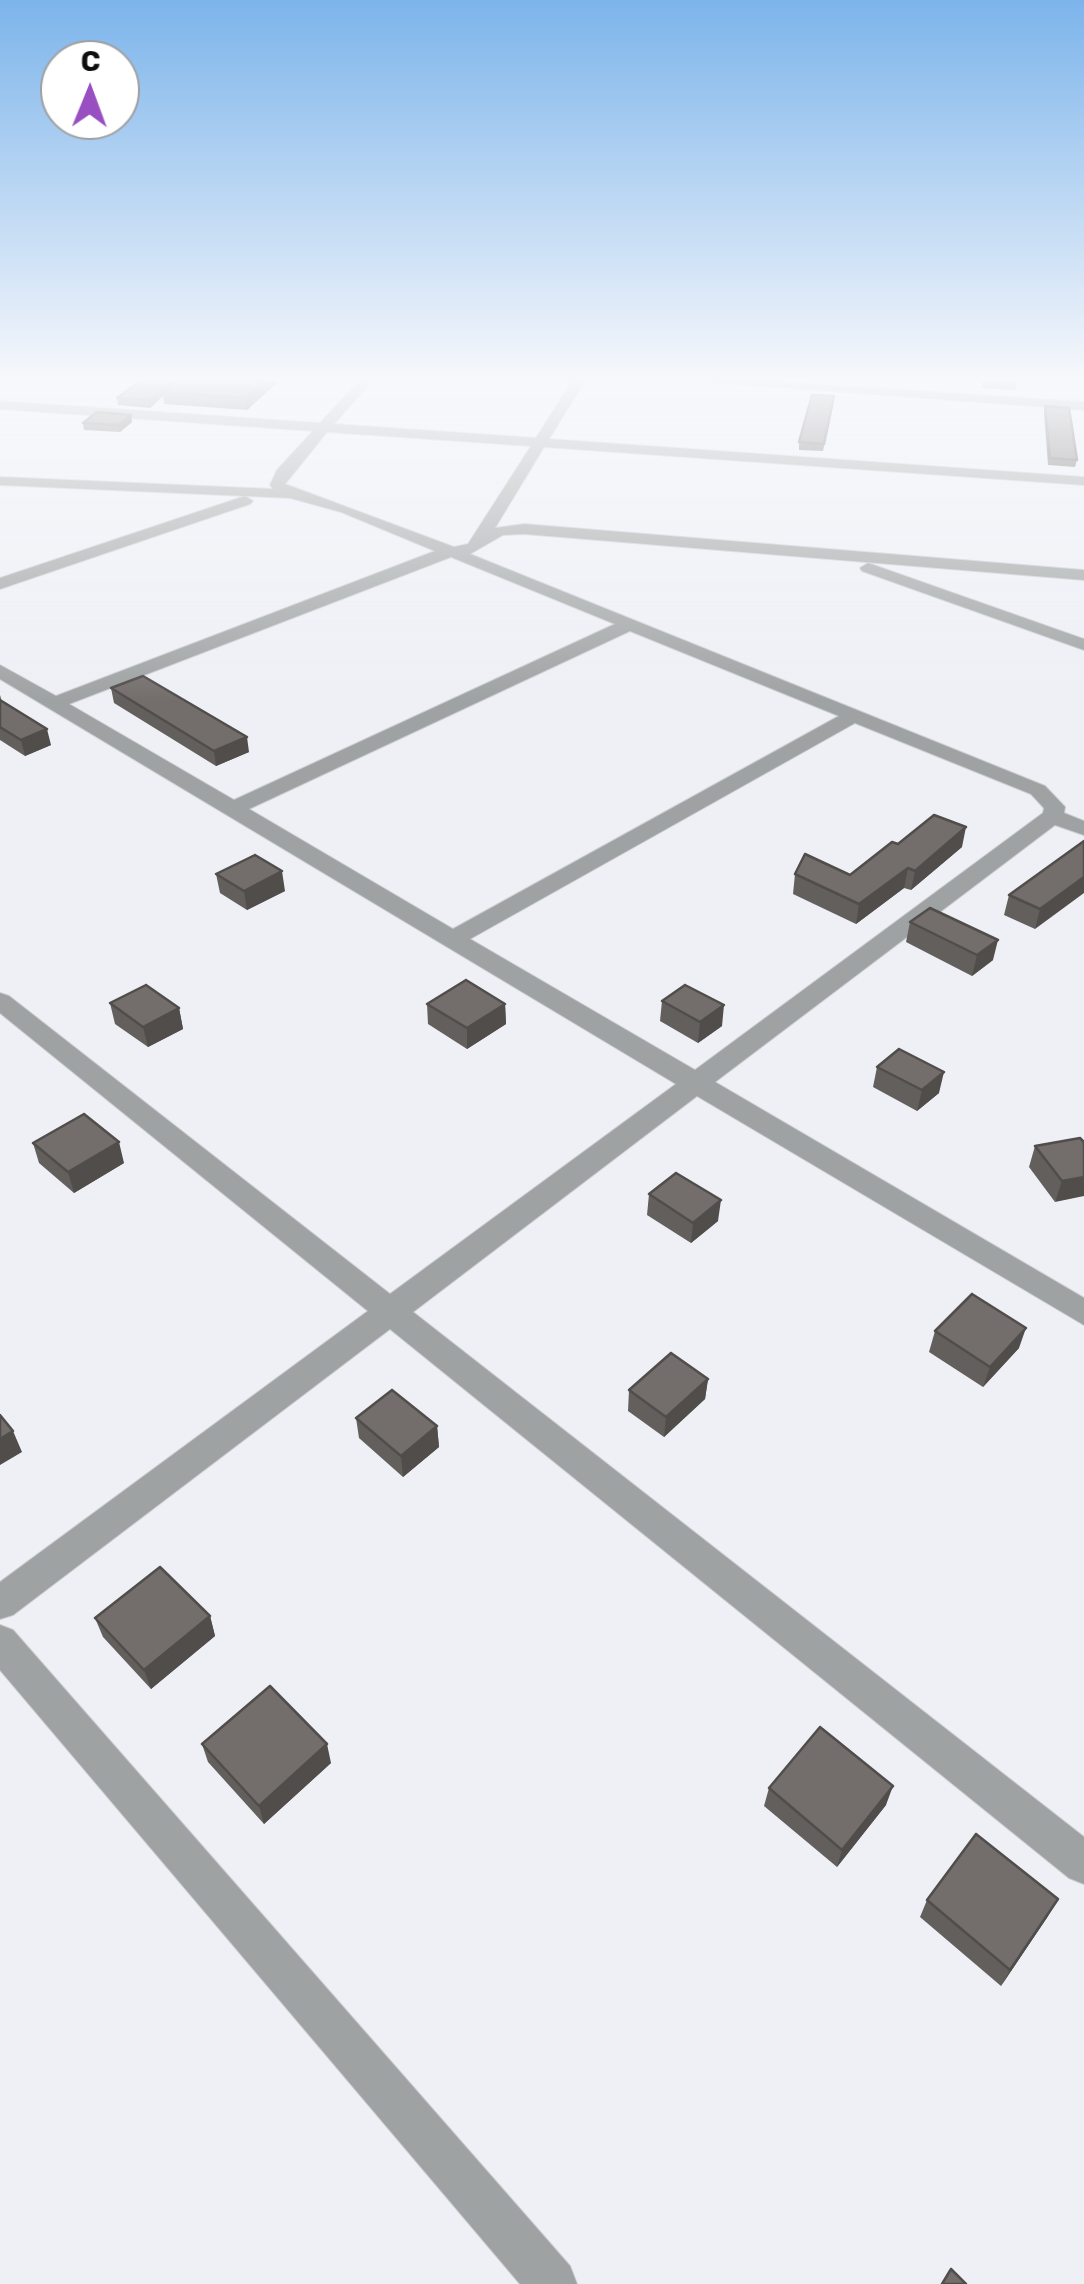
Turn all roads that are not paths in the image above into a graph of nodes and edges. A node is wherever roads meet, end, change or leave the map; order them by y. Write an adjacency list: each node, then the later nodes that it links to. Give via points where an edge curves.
1 (132, 488): 5 (street)
2 (281, 488): 4 (street)
3 (512, 488): 6 (street)
4 (291, 494): 5 (street); 7 (street)
5 (260, 495): 10 (street)
6 (481, 538): 7 (street); 8 (street, via 524,529)
7 (458, 552): 11 (street); 14 (street)
8 (833, 555): 9 (street); 12 (street)
9 (1084, 575)
10 (0, 584)
11 (630, 624): 15 (street); 16 (street)
12 (1084, 646)
13 (0, 671): 14 (street)
14 (54, 703): 16 (street)
15 (855, 715): 17 (street, via 1038,790 1055,807); 19 (street)
16 (234, 808): 19 (street)
17 (1053, 816): 18 (street); 21 (street)
18 (1084, 829)
19 (452, 939): 21 (street)
20 (0, 1001): 22 (street)
21 (698, 1082): 22 (street); 23 (street)
22 (390, 1311): 24 (street); 26 (street)
23 (1084, 1313)
24 (0, 1603)
25 (0, 1642): 27 (street)
26 (1084, 1863)
27 (552, 2284)

